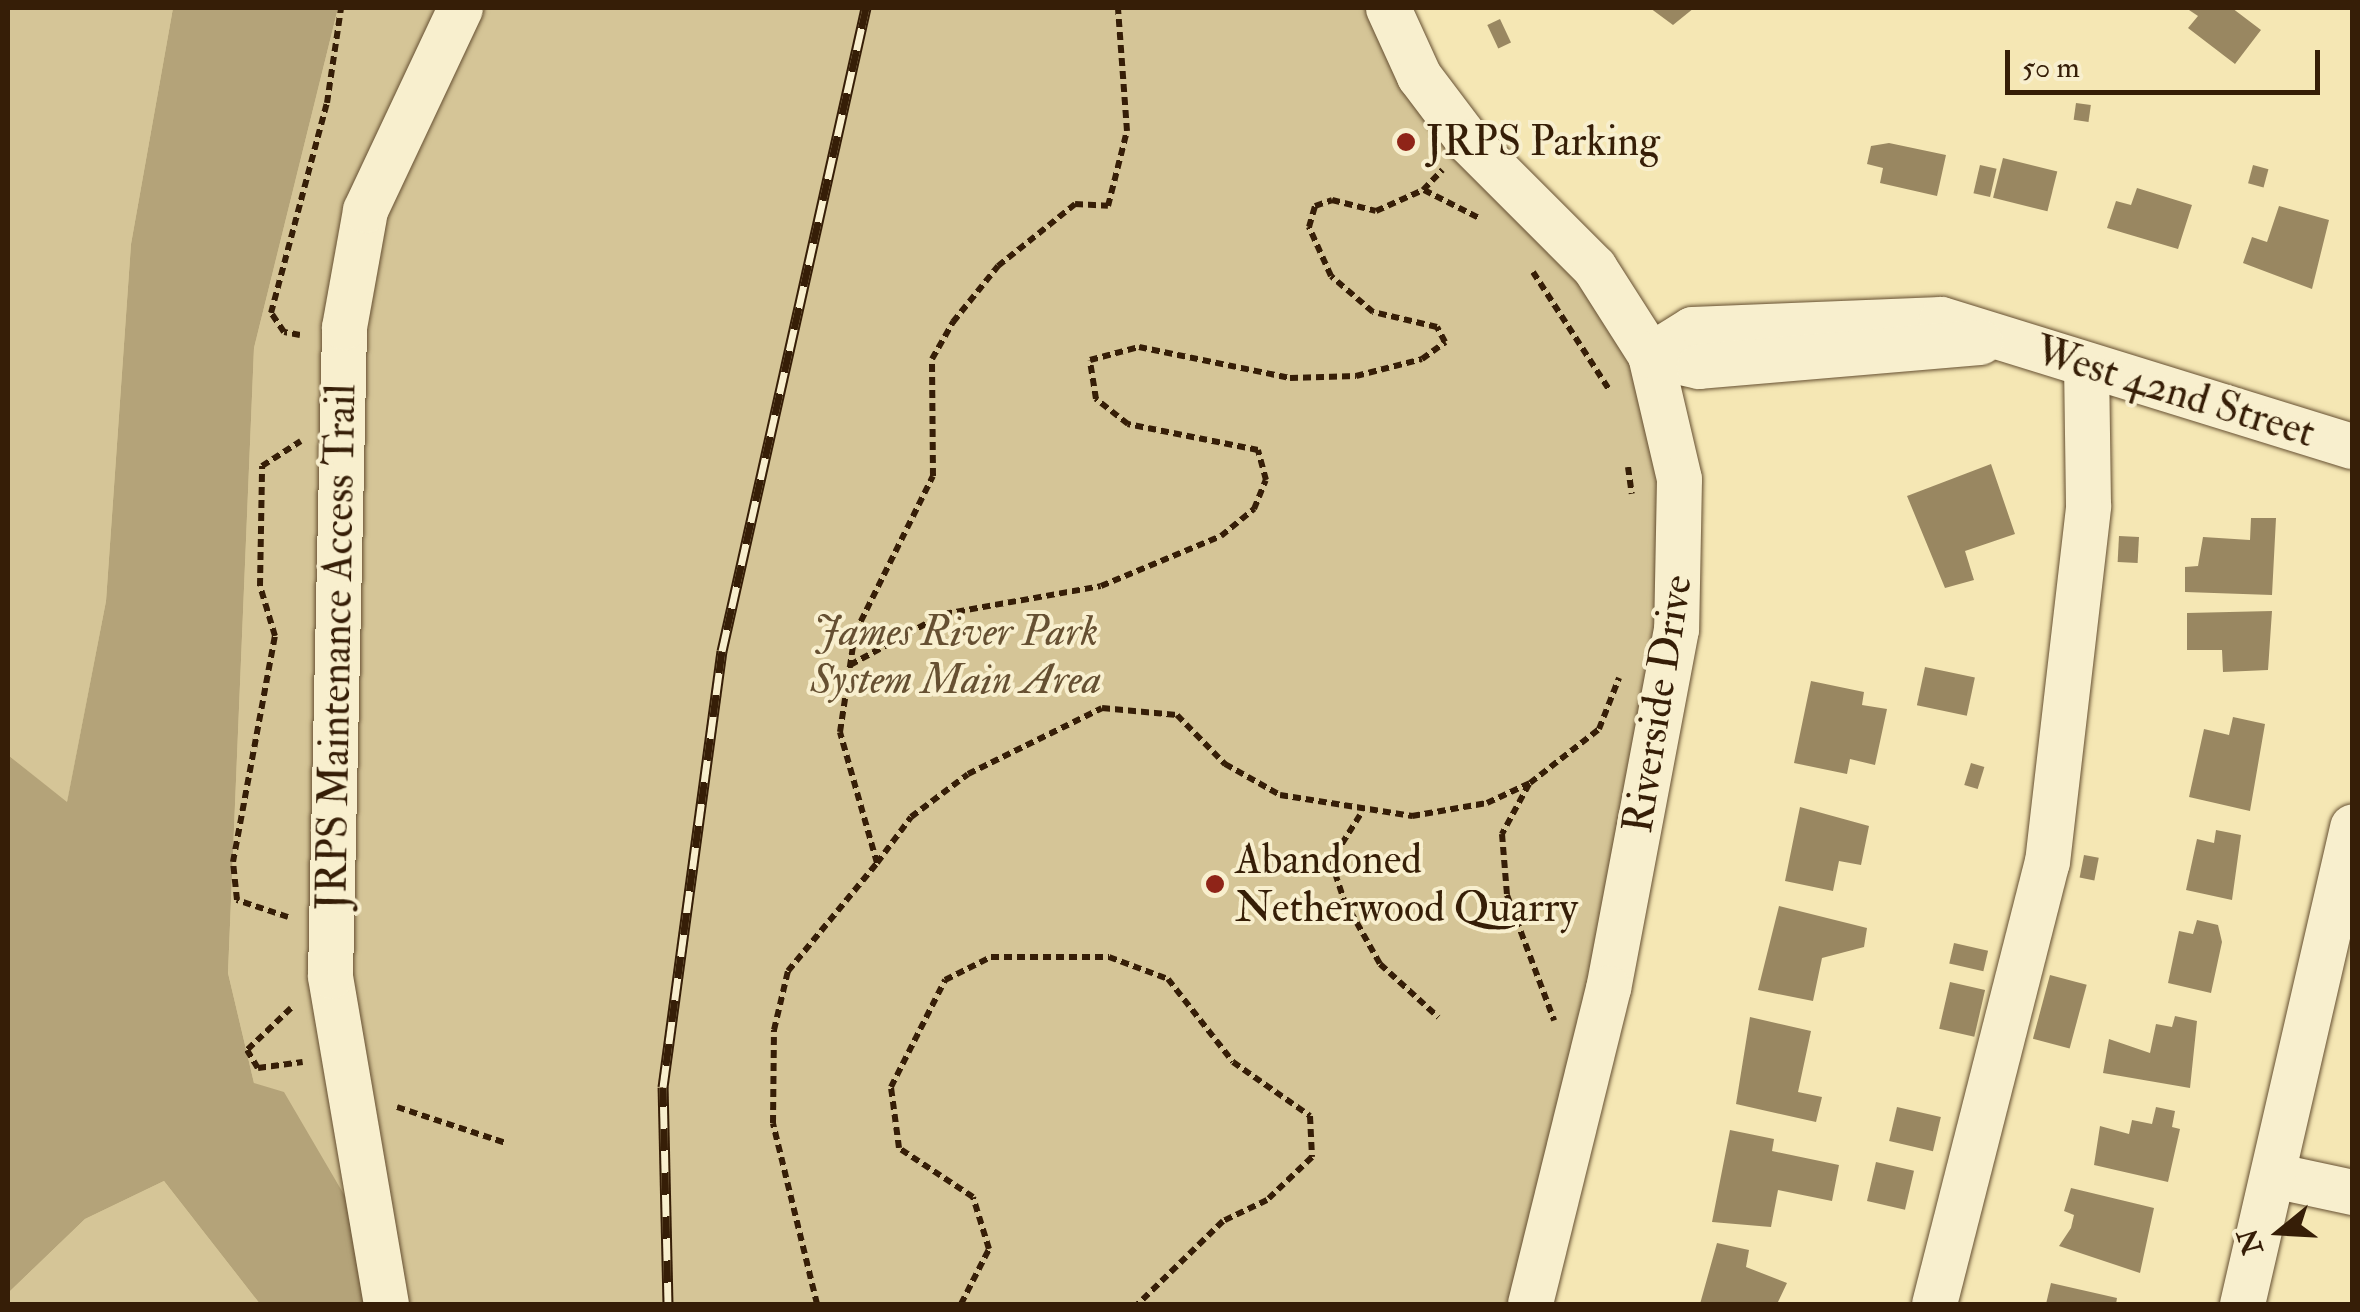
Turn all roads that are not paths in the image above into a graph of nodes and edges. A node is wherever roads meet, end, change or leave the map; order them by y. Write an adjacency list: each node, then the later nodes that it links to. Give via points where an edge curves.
1 (460, 8): 9 (street, JRPS Maintenance Access Trail, via 365,210 344,327 330,976)
2 (1388, 8): 3 (street, Riverside Drive, via 1420,76 1459,129 1594,267)
3 (1650, 355): 4 (street, West 42nd Street, via 1699,366 1946,350 1997,338); 10 (street, Riverside Drive, via 1679,479 1676,629 1608,988)
4 (2086, 364): 5 (street, West 42nd Street); 11 (street, via 2088,505 2047,862)
5 (2352, 446)
6 (2352, 826): 7 (street)
7 (2273, 1176): 8 (street); 12 (street)
8 (2352, 1192)
9 (386, 1304)
10 (1530, 1304)
11 (1934, 1304)
12 (2242, 1304)

